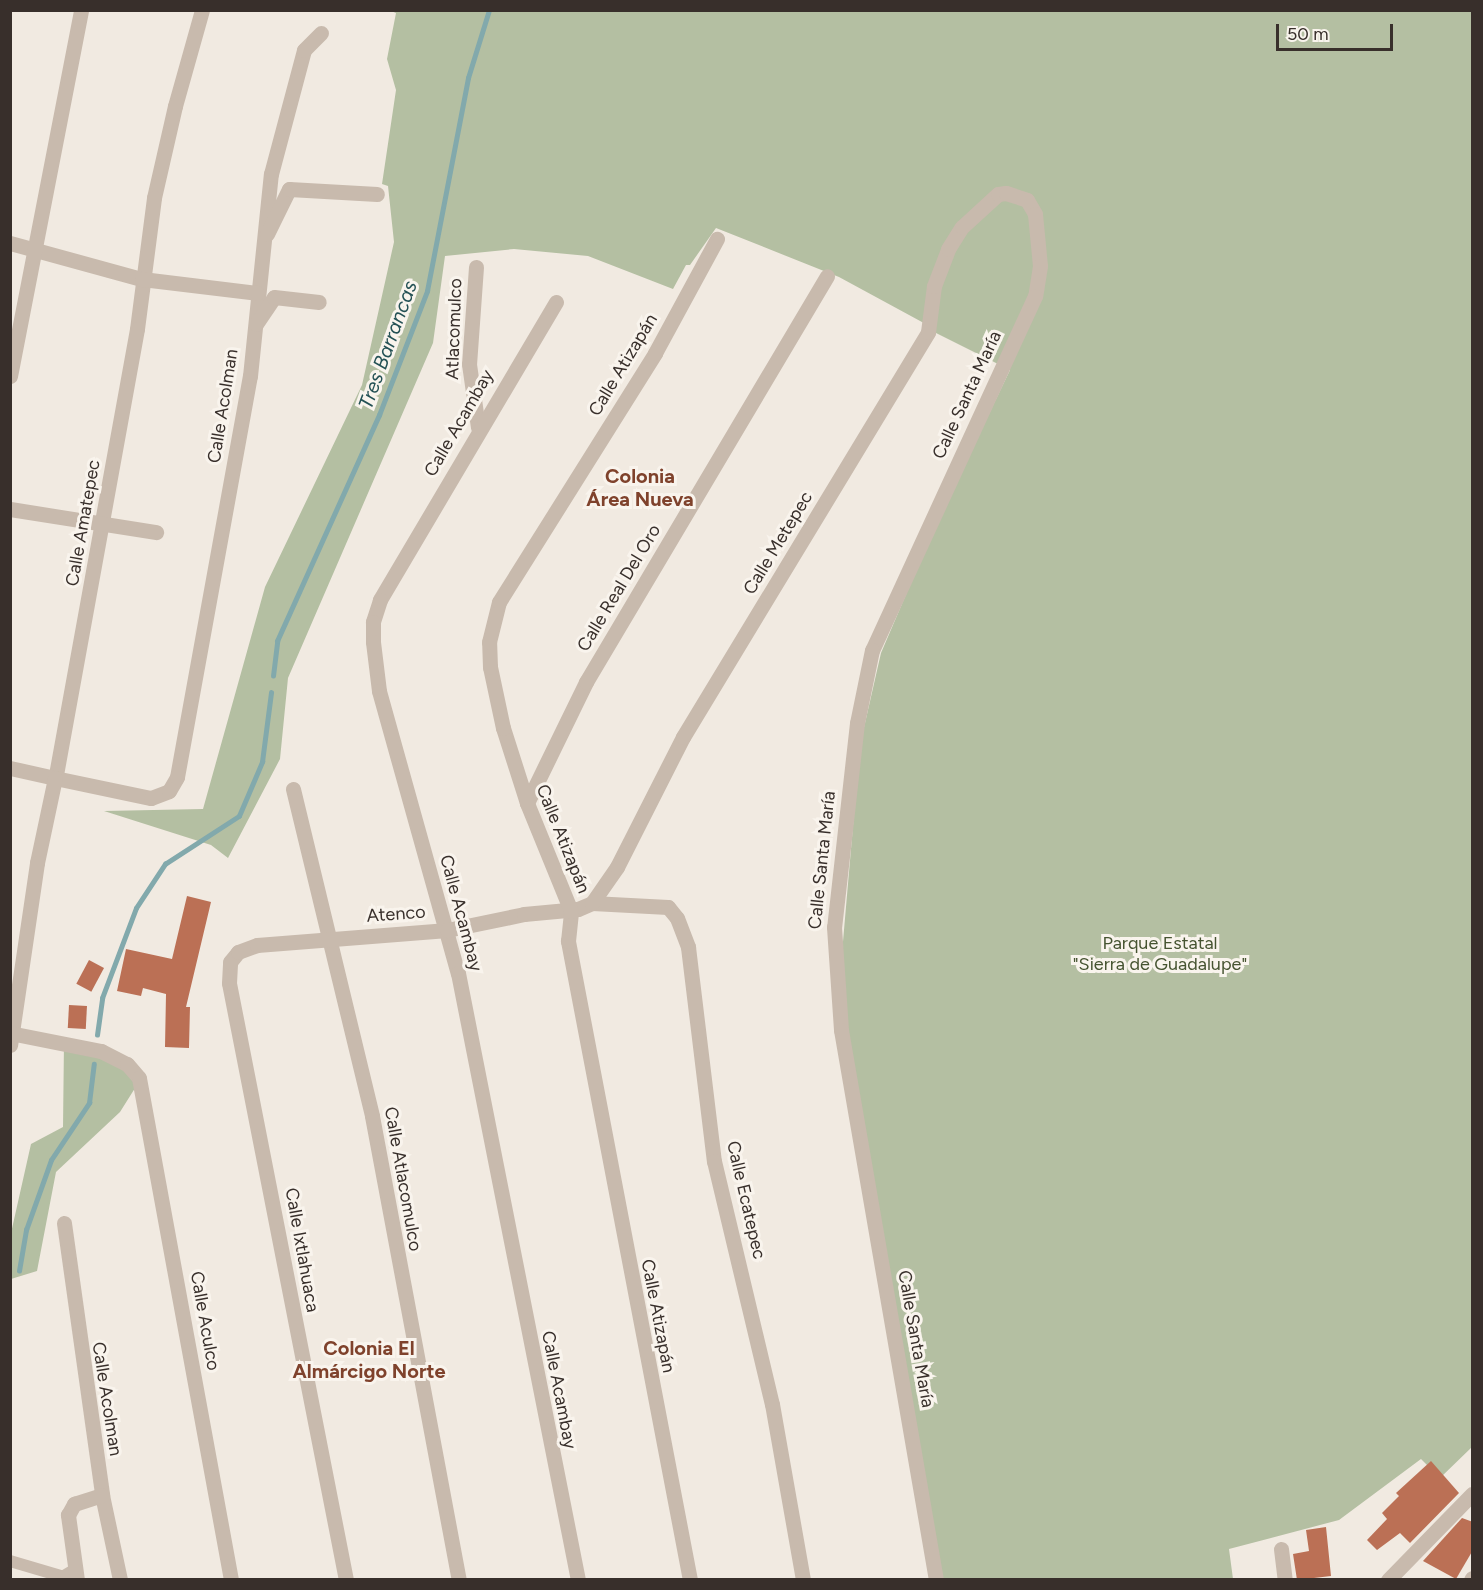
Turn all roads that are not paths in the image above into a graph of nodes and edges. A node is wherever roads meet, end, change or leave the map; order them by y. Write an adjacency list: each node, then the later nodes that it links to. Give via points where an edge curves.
1 (81, 10): 9 (street)
2 (202, 10): 12 (street, Calle Amatepec, via 152,209)
3 (321, 33): 6 (street, Calle Acolman, via 307,44 280,136)
4 (1005, 193): 26 (street, Calle Metepec, via 998,194 962,227 948,249 934,286 928,332 683,737 617,867); 45 (street, Calle Santa María, via 1027,200 1035,214 1040,266 1036,289 872,650 861,693 834,927 841,1030)
5 (377, 194): 6 (street, via 289,189)
6 (263, 238): 13 (street, Calle Acolman)
7 (717, 239): 25 (street, Calle Atizapán, via 656,353 492,617 490,667 503,728)
8 (10, 243): 9 (street)
9 (33, 251): 12 (street); 17 (street)
10 (476, 267): 18 (street, Atlacomulco, via 469,364)
11 (827, 276): 25 (street, Calle Real Del Oro, via 586,682)
12 (142, 279): 13 (street); 20 (street, Calle Amatepec, via 137,329)
13 (257, 293): 16 (street, Calle Acolman)
14 (319, 302): 16 (street, via 274,297)
15 (556, 302): 18 (street, Calle Acambay)
16 (254, 329): 23 (street, Calle Acolman, via 250,376 177,777 169,791 151,798)
17 (10, 376)
18 (478, 427): 28 (street, Calle Acambay, via 380,600 373,622 379,690)
19 (10, 509): 20 (street)
20 (102, 525): 21 (street); 23 (street, Calle Amatepec)
21 (156, 532)
22 (10, 768): 23 (street)
23 (55, 778): 31 (street, Calle Amatepec, via 37,862)
24 (293, 789): 29 (street, Calle Atlacomulco)
25 (527, 803): 27 (street, Calle Atizapán)
26 (592, 903): 27 (street); 44 (street, Calle Ecatepec, via 668,907 677,918 688,947 714,1161 772,1404)
27 (571, 911): 28 (street, Atenco, via 524,914); 43 (street, Calle Atizapán, via 568,941)
28 (447, 930): 29 (street, Atenco); 42 (street, Calle Acambay, via 487,1104 498,1180)
29 (332, 938): 30 (street, Atenco, via 246,947); 41 (street, Calle Atlacomulco, via 372,1116)
30 (230, 962): 40 (street, Calle Ixtlahuaca, via 229,983)
31 (11, 1037): 39 (street, Calle Aculco, via 101,1051 134,1071 144,1091)
32 (64, 1224): 34 (street, Calle Acolman)
33 (1473, 1494): 47 (street)
34 (102, 1495): 37 (street, via 74,1504 69,1510); 38 (street, Calle Acolman)
35 (1281, 1549): 46 (street)
36 (10, 1561): 37 (street)
37 (68, 1577)
38 (120, 1580)
39 (231, 1580)
40 (346, 1580)
41 (459, 1580)
42 (578, 1580)
43 (690, 1580)
44 (803, 1580)
45 (936, 1580)
46 (1284, 1580)
47 (1388, 1580)

